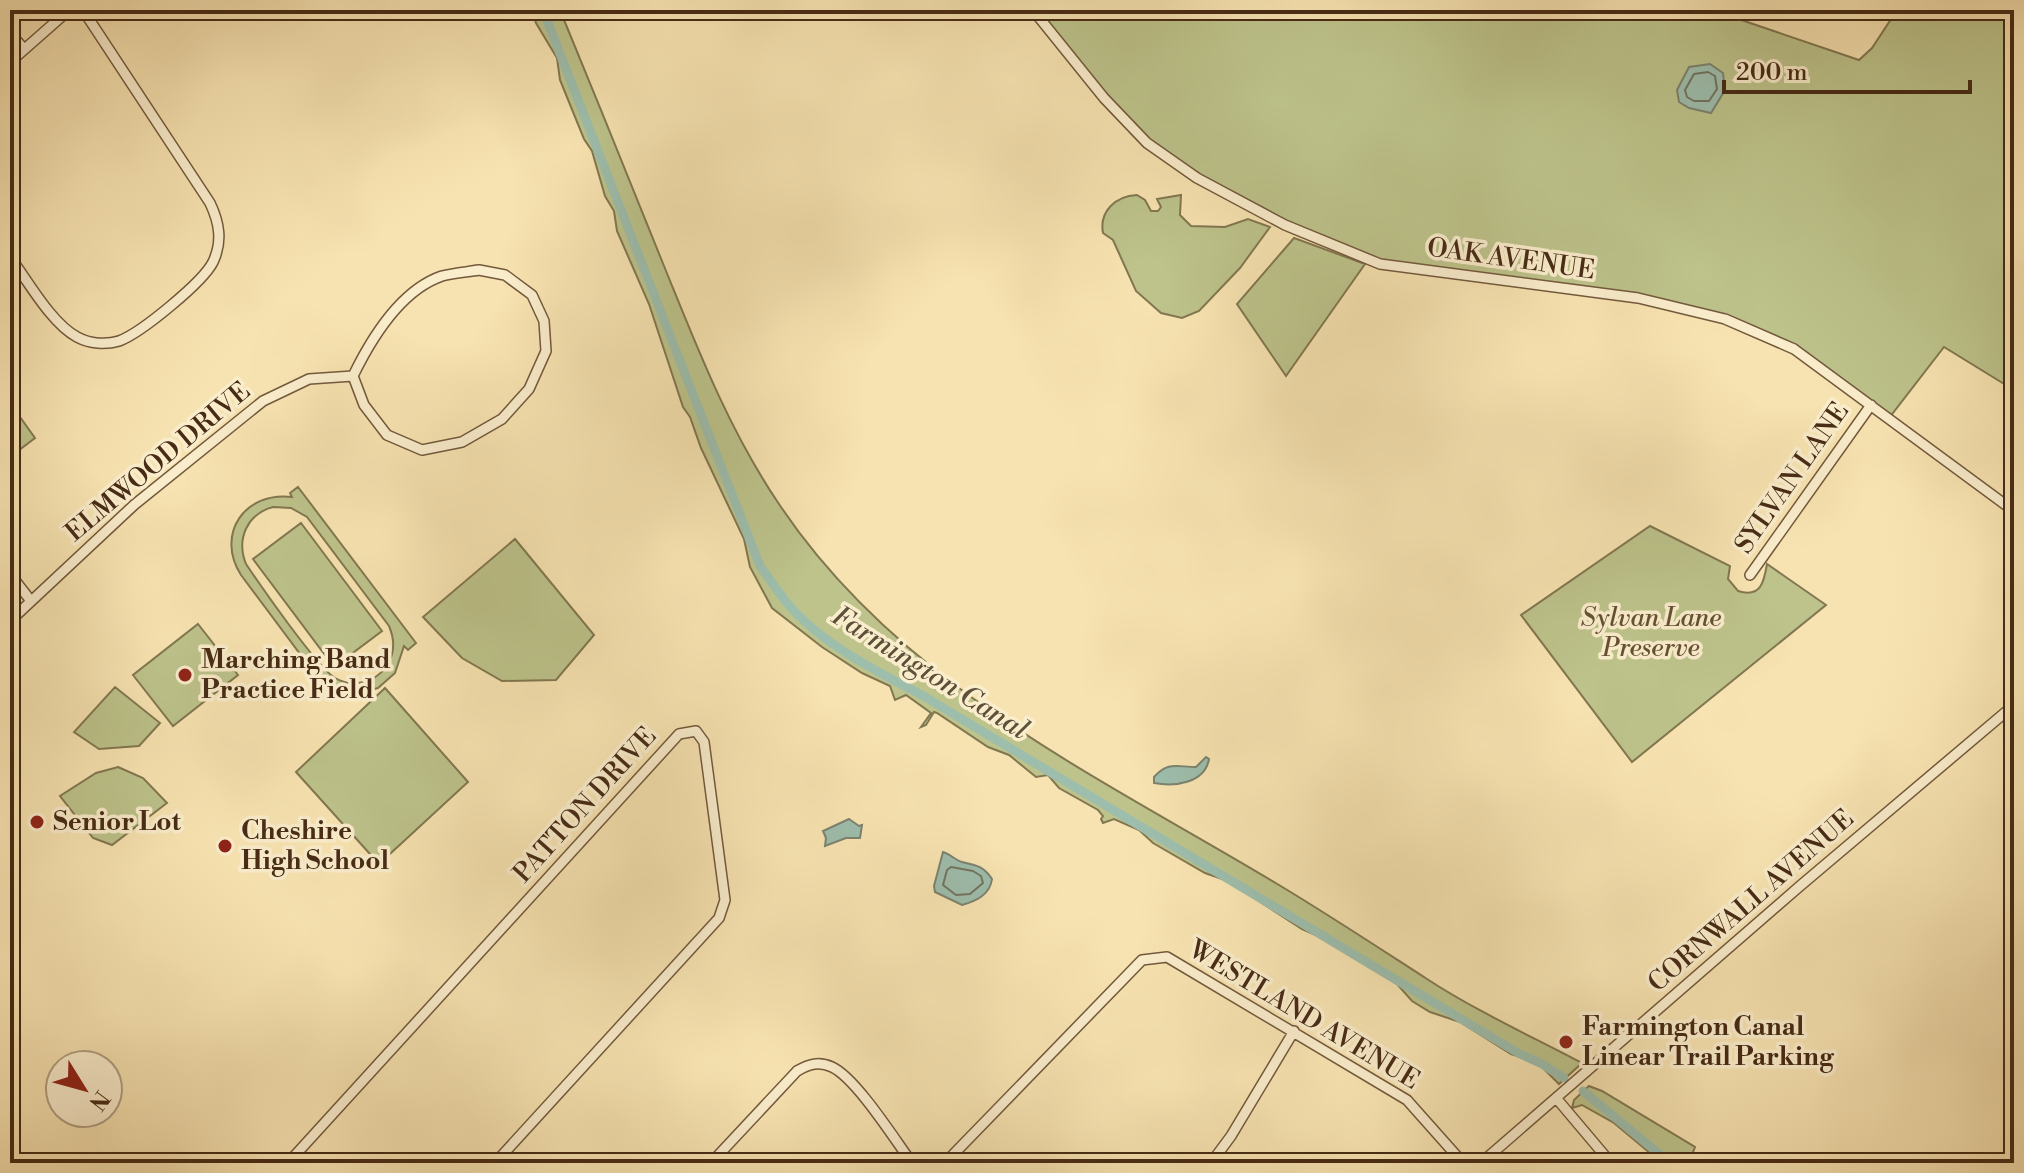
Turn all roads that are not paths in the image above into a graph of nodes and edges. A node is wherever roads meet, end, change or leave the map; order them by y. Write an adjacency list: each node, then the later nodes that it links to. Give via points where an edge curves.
1 (69, 10): 5 (street)
2 (83, 10): 7 (street, via 210,203 219,222 219,241 202,277 137,332 98,344 60,324)
3 (1033, 10): 9 (street, OAK AVENUE, via 1147,143 1197,178 1285,225 1380,264 1638,298 1725,319 1794,349)
4 (10, 33): 5 (street)
5 (24, 49): 6 (street)
6 (10, 62)
7 (10, 257)
8 (353, 376): 8 (street, via 364,405 387,435 422,450 462,442 502,419 529,389 546,351 544,321 532,295 505,275 479,270 441,277 386,319); 13 (street, ELMWOOD DRIVE, via 309,379 263,401 134,505)
9 (1871, 405): 10 (street, OAK AVENUE); 12 (street, SYLVAN LANE)
10 (2014, 511)
11 (10, 574): 13 (street)
12 (1750, 575)
13 (31, 601): 14 (street, ELMWOOD DRIVE)
14 (10, 621)
15 (2014, 705): 17 (street, CORNWALL AVENUE)
16 (1294, 1031): 22 (street, WESTLAND AVENUE, via 1167,957 1142,960); 23 (street); 24 (street, WESTLAND AVENUE, via 1407,1100)
17 (1557, 1099): 25 (street, CORNWALL AVENUE); 26 (street)
18 (288, 1163): 19 (street, PATTON DRIVE, via 679,734 696,731 704,742 725,900 719,918)
19 (495, 1163)
20 (711, 1163): 21 (street, via 797,1071 815,1063 834,1068 848,1080)
21 (912, 1163)
22 (945, 1163)
23 (1211, 1163)
24 (1463, 1163)
25 (1481, 1163)
26 (1611, 1163)

